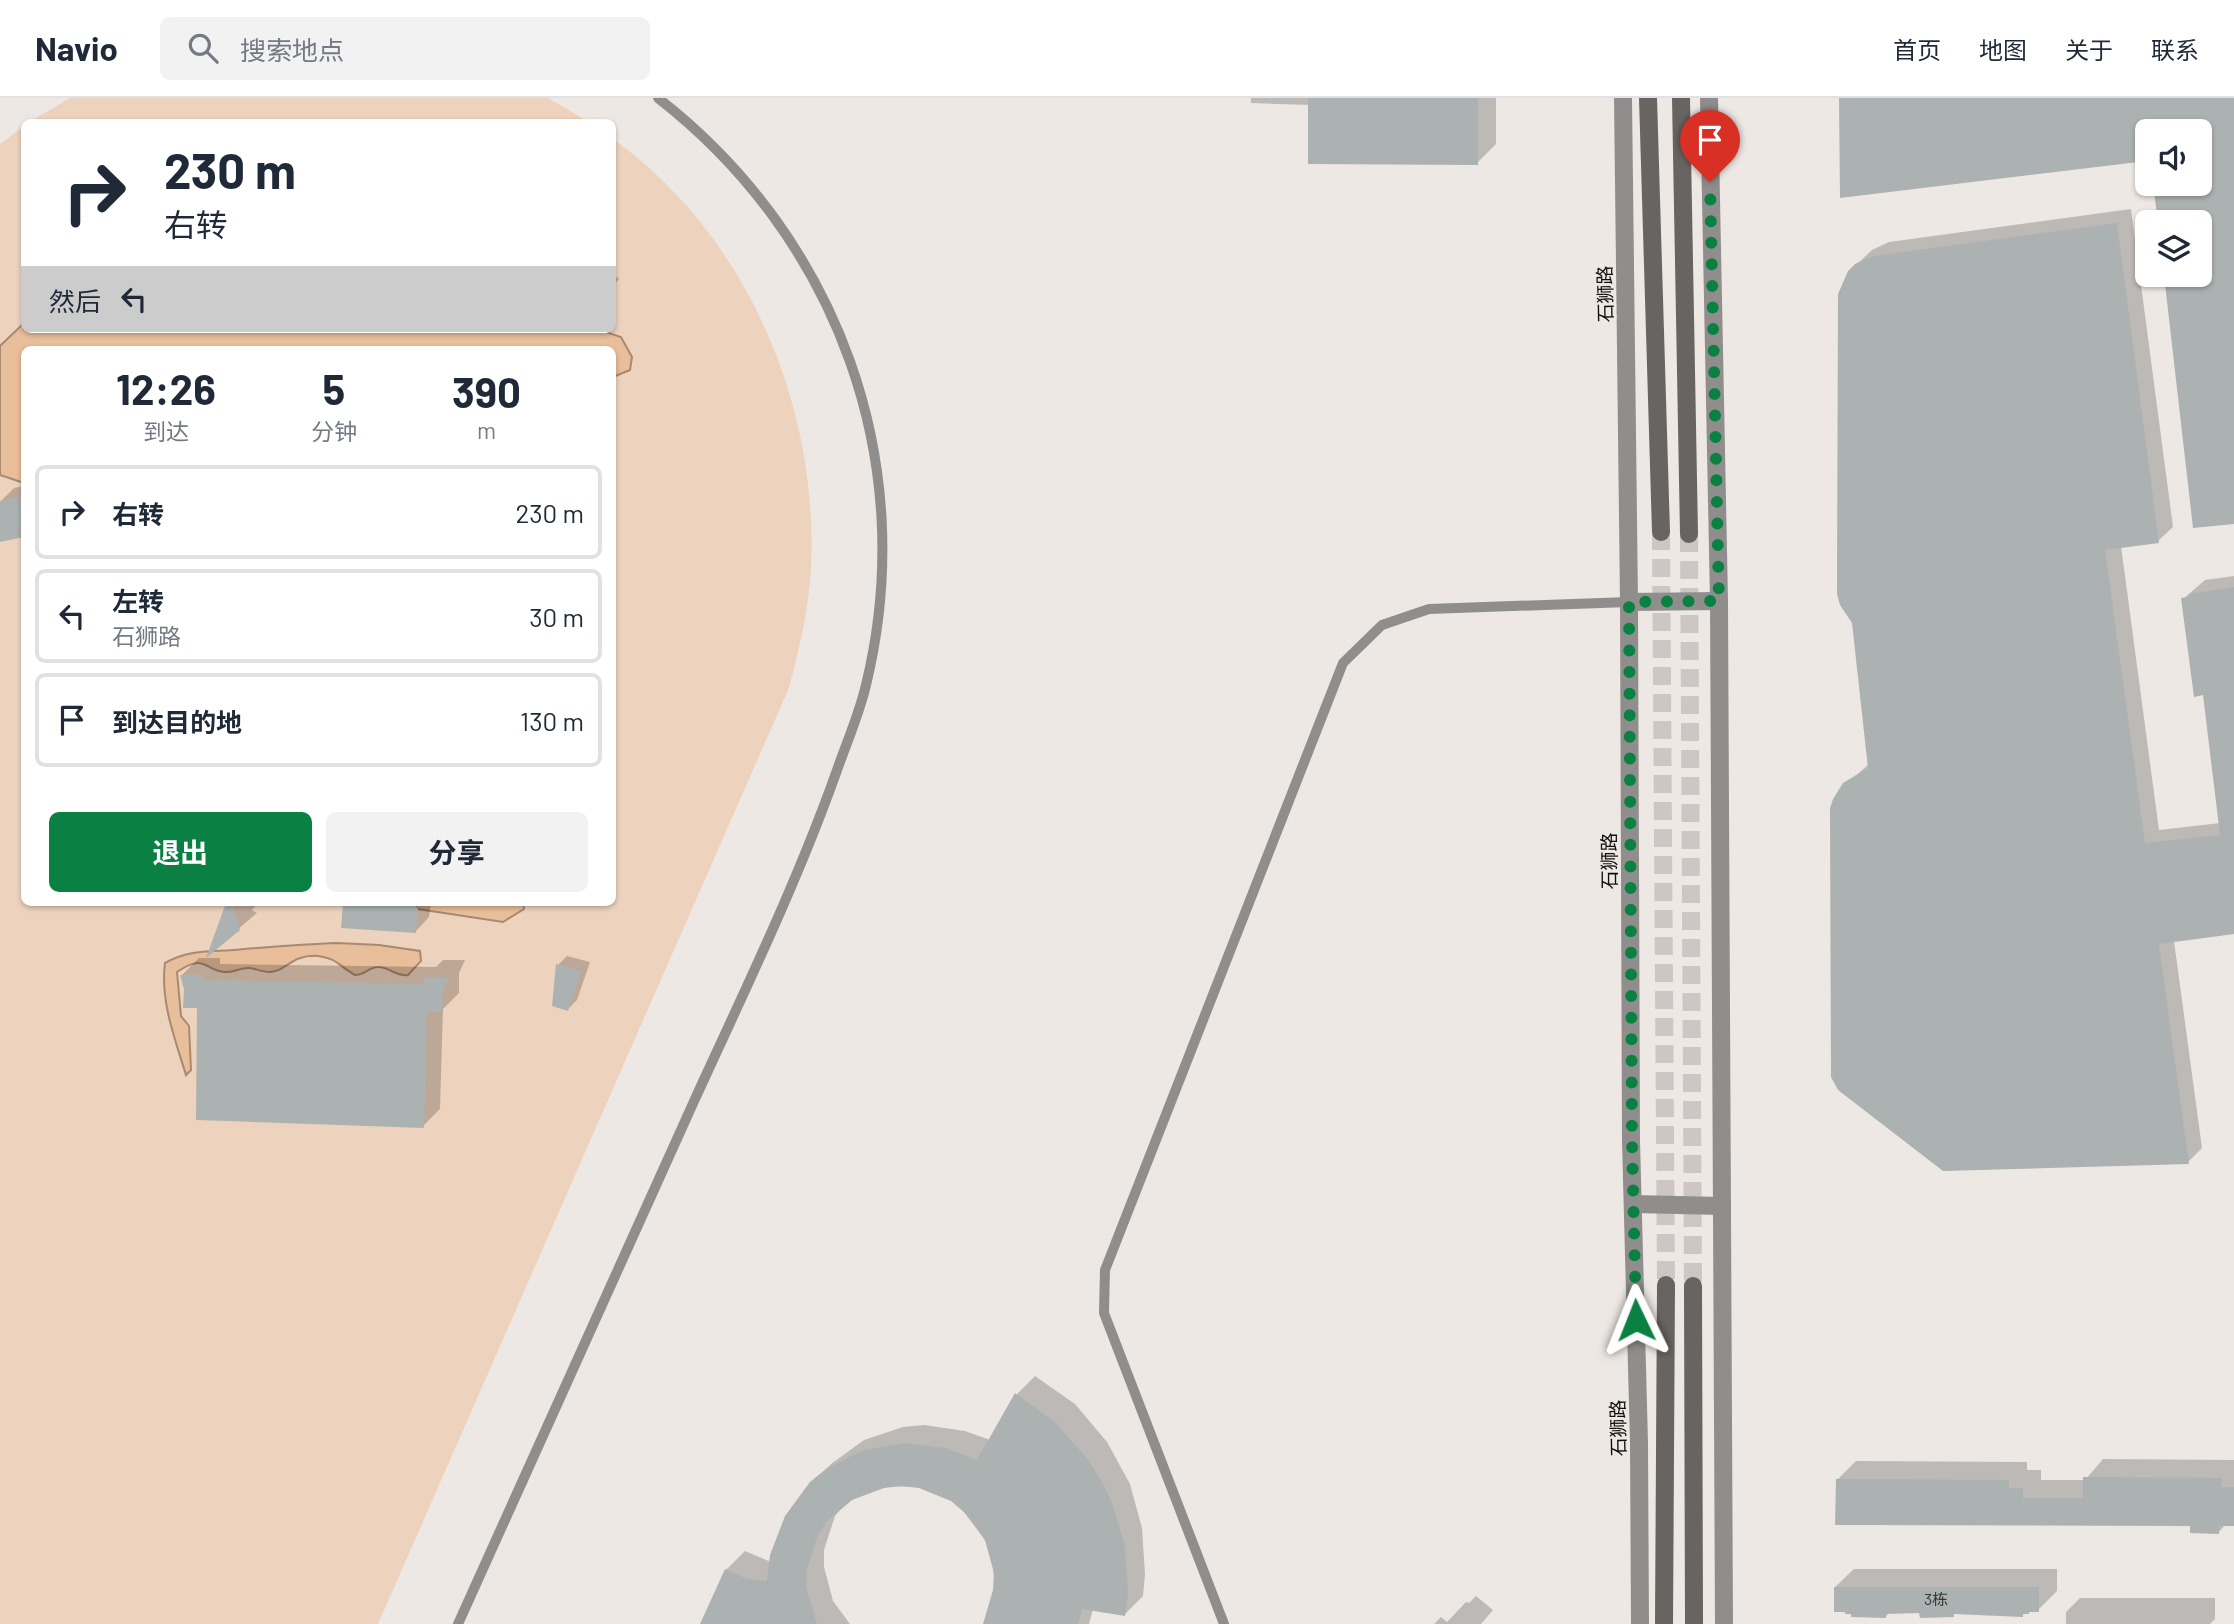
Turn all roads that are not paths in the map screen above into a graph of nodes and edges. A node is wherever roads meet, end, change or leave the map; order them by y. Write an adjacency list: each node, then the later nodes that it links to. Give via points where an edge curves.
1 (658, 98): 14 (lane, via 713,144 769,208 834,318 862,398 877,470 883,565 880,608 865,691 814,836)
2 (1623, 98): 9 (street, 石狮路)
3 (1648, 98): 6 (main road)
4 (1681, 98): 7 (main road)
5 (1709, 98): 8 (street)
6 (1661, 532)
7 (1689, 534)
8 (1719, 601): 9 (street); 11 (street)
9 (1629, 602): 10 (street, 石狮路); 15 (lane, via 1429,609 1381,625 1343,663 1105,1270 1104,1313)
10 (1633, 1205): 11 (street); 16 (street, 石狮路)
11 (1722, 1206): 19 (street)
12 (1667, 1285): 17 (main road)
13 (1693, 1286): 18 (main road)
14 (458, 1624)
15 (1224, 1624)
16 (1640, 1624)
17 (1664, 1624)
18 (1694, 1624)
19 (1724, 1624)

